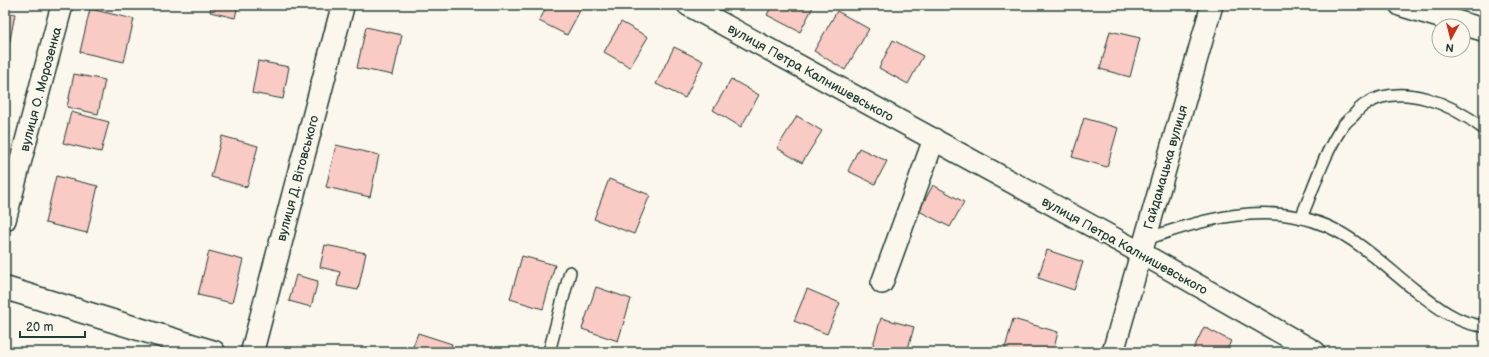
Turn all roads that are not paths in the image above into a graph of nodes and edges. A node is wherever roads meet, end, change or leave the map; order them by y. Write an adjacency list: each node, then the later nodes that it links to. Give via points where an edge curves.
1 (62, 5): 10 (street, вулиця О. Морозенка)
2 (343, 5): 17 (street, вулиця Д. Вітовського)
3 (688, 5): 8 (street, вулиця Петра Калнишевського)
4 (1212, 5): 11 (street, Гайдамацька вулиця)
5 (1401, 5): 6 (street)
6 (1484, 30)
7 (1484, 129): 9 (lane, via 1458,112 1434,101 1409,95 1385,96 1363,105 1344,125 1330,148)
8 (934, 139): 11 (street, вулиця Петра Калнишевського); 13 (street)
9 (1301, 218): 11 (lane, via 1275,214 1222,217 1175,229); 15 (lane, via 1327,226 1352,240 1420,293 1459,319)
10 (5, 220)
11 (1142, 246): 19 (street, Гайдамацька вулиця); 20 (street, вулиця Петра Калнишевського)
12 (570, 272): 18 (lane)
13 (882, 283)
14 (5, 288): 16 (street)
15 (1484, 326)
16 (214, 352)
17 (252, 352)
18 (549, 352)
19 (1114, 352)
20 (1315, 352)

